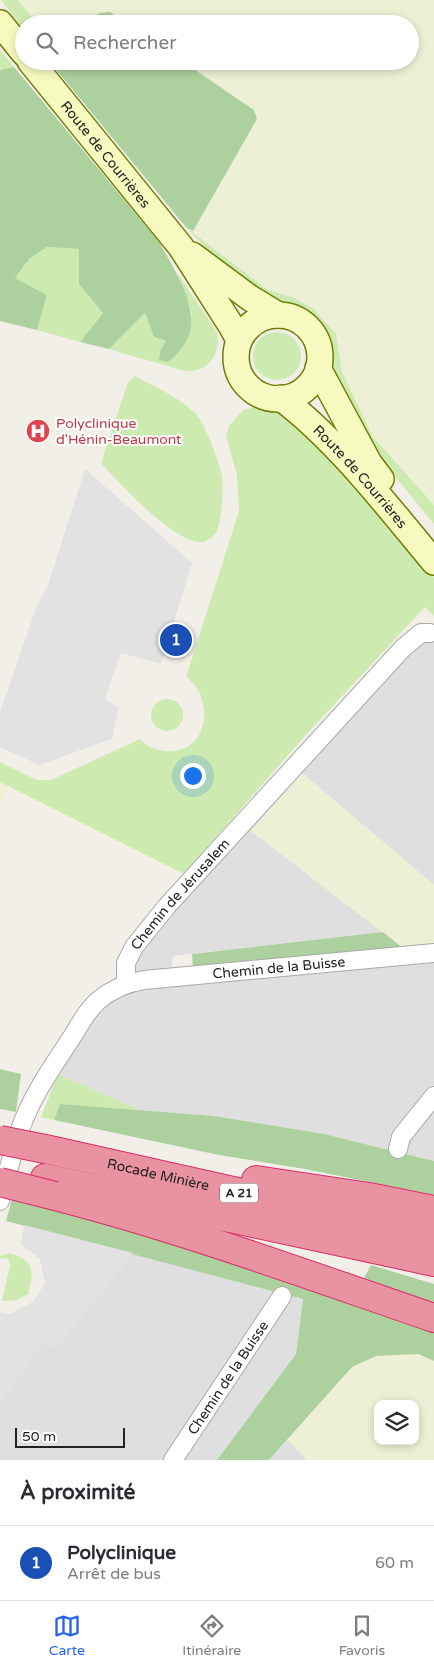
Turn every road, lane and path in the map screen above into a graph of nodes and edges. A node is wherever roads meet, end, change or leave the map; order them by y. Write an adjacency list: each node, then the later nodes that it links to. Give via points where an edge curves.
1 (0, 23): 2 (main road)
2 (15, 42)
3 (37, 70): 4 (main road, Route de Courrières)
4 (181, 247): 5 (main road, Route de Courrières); 6 (main road, Route de Courrières)
5 (278, 315): 6 (main road, via 263,317 252,324); 7 (main road, via 289,316 311,331 320,355)
6 (239, 340): 8 (main road, via 236,351 239,374 257,393 268,398)
7 (318, 368): 8 (main road, via 304,389 293,396); 9 (main road, Route de Courrières, via 369,463)
8 (281, 398): 10 (main road, Route de Courrières, via 356,469)
9 (434, 545)
10 (434, 562)
11 (430, 633): 13 (street, Chemin de Jérusalem, via 421,634 403,648 167,906 134,947 126,963)
12 (434, 953): 13 (street, Chemin de la Buisse)
13 (126, 983): 21 (street, via 98,1001 50,1069 20,1129)
14 (434, 1096): 17 (street, via 401,1137)
15 (0, 1140): 16 (highway, Rocade Minière / A 21, bridge)
16 (45, 1149): 22 (highway, via 161,1162); 23 (highway, Rocade Minière / A 21)
17 (398, 1149)
18 (0, 1169): 20 (highway, Rocade Minière / A 21)
19 (0, 1182): 20 (highway, bridge)
20 (50, 1187): 24 (highway, Rocade Minière / A 21); 26 (highway)
21 (0, 1201)
22 (434, 1210)
23 (434, 1236)
24 (434, 1262)
25 (282, 1296): 27 (street, Chemin de la Buisse)
26 (434, 1318)
27 (173, 1460)

